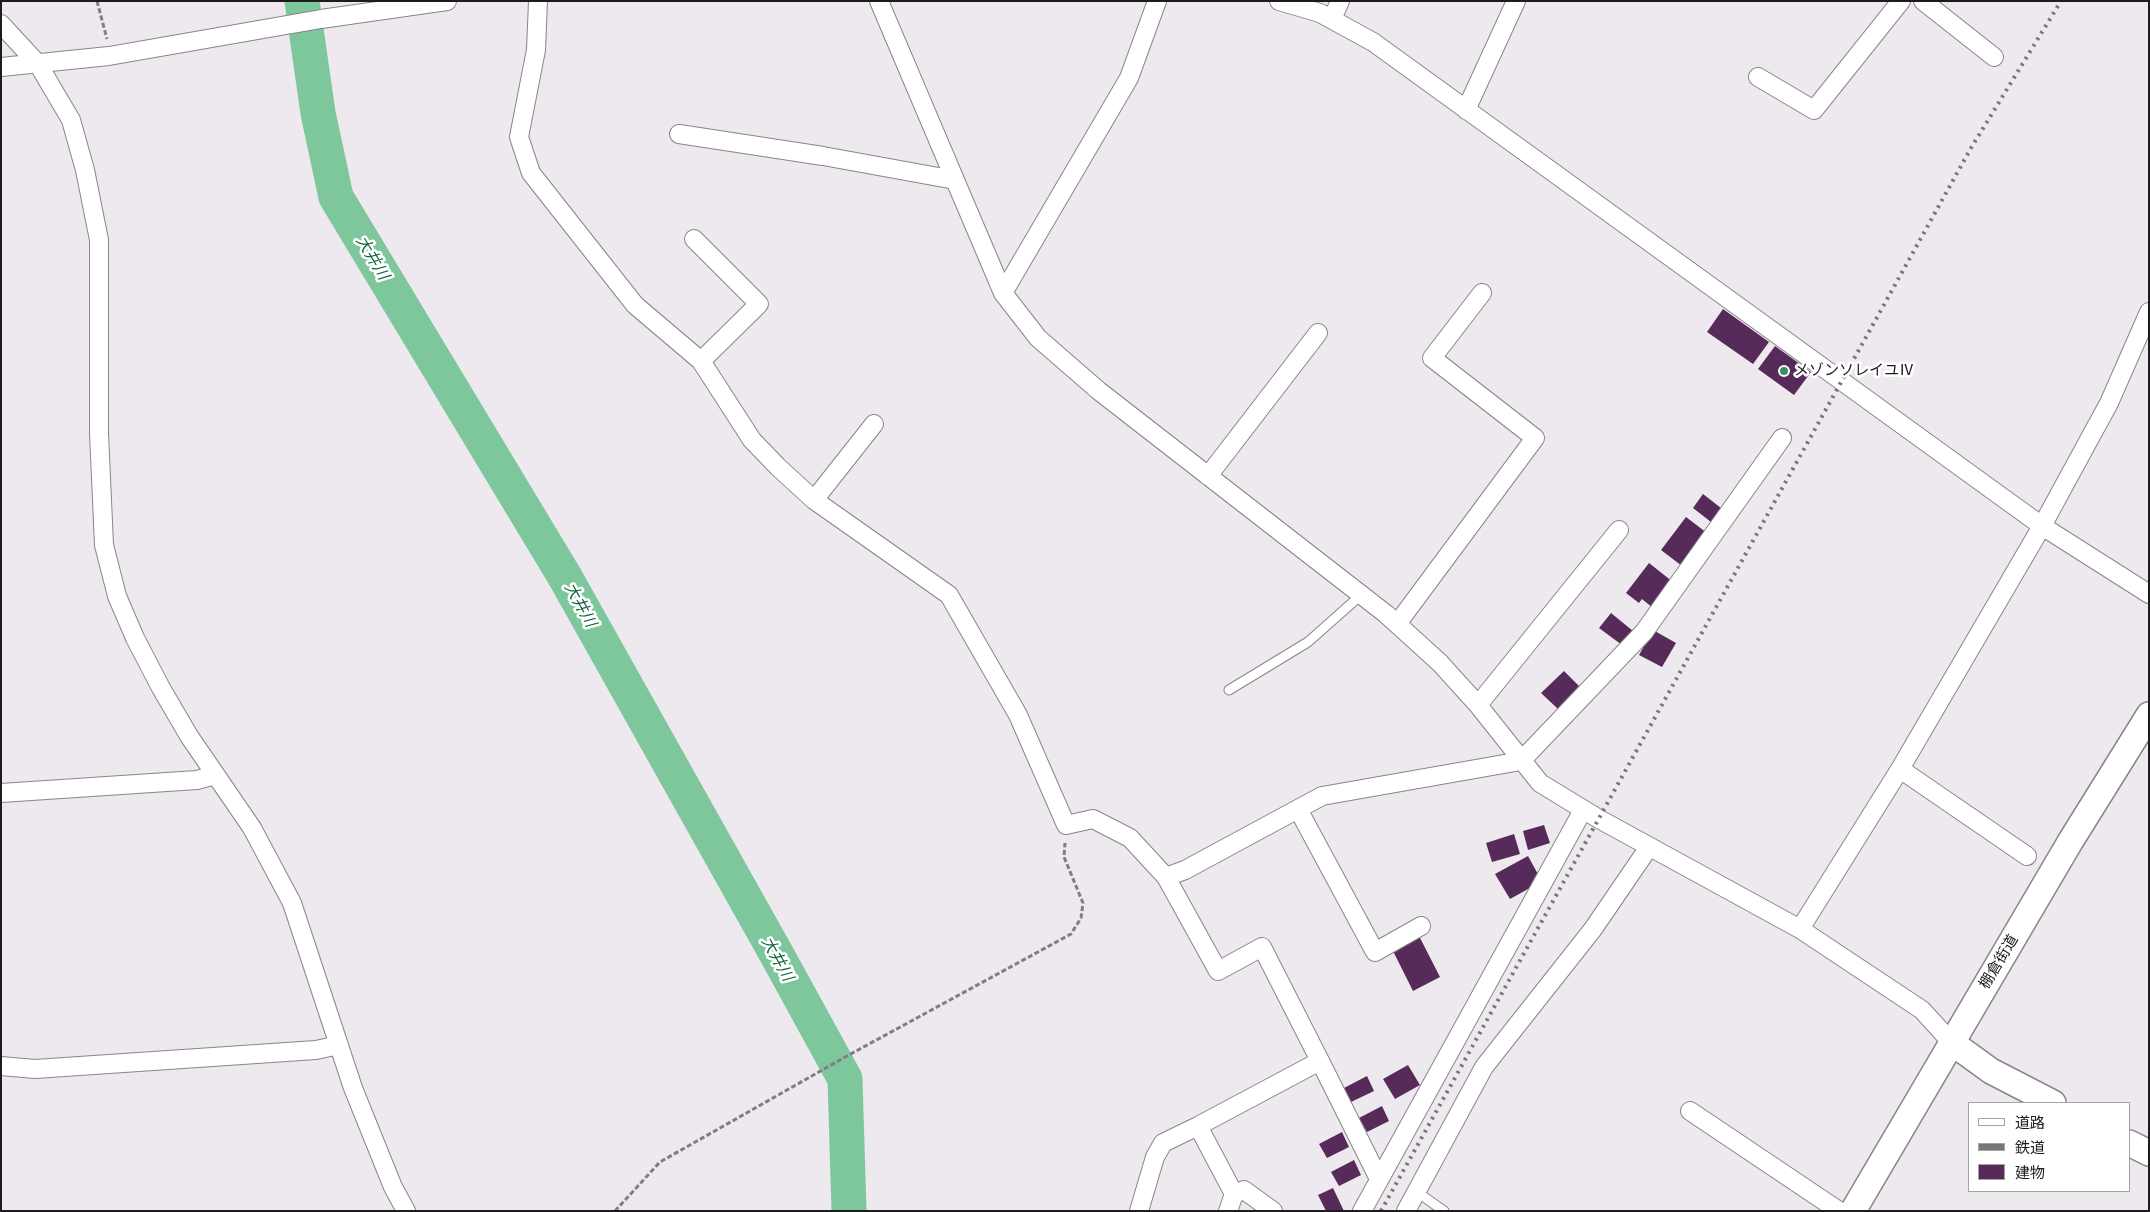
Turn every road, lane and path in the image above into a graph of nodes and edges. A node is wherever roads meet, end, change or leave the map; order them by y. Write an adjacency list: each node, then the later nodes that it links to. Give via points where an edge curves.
1 (98, 1): 13 (path)
2 (447, 1): 13 (street, via 290,24)
3 (538, 1): 26 (street, via 536,50 519,137 531,173 635,305)
4 (879, 1): 20 (street)
5 (1157, 1): 23 (street, via 1129,78)
6 (1279, 1): 11 (street)
7 (1340, 1): 11 (street)
8 (1516, 1): 18 (street)
9 (1901, 1): 17 (street, via 1814,110)
10 (1923, 1): 14 (street)
11 (1332, 19): 18 (street, via 1373,42)
12 (1, 24): 15 (street)
13 (109, 56): 15 (street)
14 (1994, 57)
15 (38, 64): 16 (street); 41 (street, via 71,120 99,240 99,433 104,545 117,596 135,638 161,688)
16 (1, 67)
17 (1758, 77)
18 (1466, 110): 31 (street)
19 (678, 134): 20 (street)
20 (954, 180): 23 (street)
21 (694, 240): 26 (street, via 759,304)
22 (1482, 292): 35 (street, via 1432,358 1536,438)
23 (1003, 293): 29 (street, via 1045,344 1098,391)
24 (2149, 312): 31 (street, via 2109,403)
25 (1318, 333): 29 (street)
26 (701, 361): 30 (street, via 752,440)
27 (874, 424): 30 (street)
28 (1782, 438): 39 (street, via 1644,632)
29 (1208, 476): 34 (street)
30 (814, 500): 45 (street, via 949,595 1018,715)
31 (2042, 526): 33 (street); 40 (street)
32 (1619, 530): 37 (street)
33 (2149, 594)
34 (1361, 595): 35 (street); 36 (lane, via 1308,642)
35 (1397, 624): 37 (street, via 1440,662)
36 (1229, 690)
37 (1478, 705): 39 (street)
38 (2149, 715): 51 (street, 棚倉街道)
39 (1521, 761): 43 (street, via 1322,796); 44 (street, via 1540,783)
40 (1900, 769): 47 (street); 50 (street)
41 (216, 775): 42 (street, via 197,780); 52 (street, via 252,828 292,903)
42 (1, 792)
43 (1298, 809): 48 (street); 49 (street, via 1375,952)
44 (1583, 810): 46 (street); 60 (street)
45 (1066, 825): 48 (street, via 1093,818 1130,838); 64 (path, via 1064,857 1083,904 1081,918 1071,934 660,1162)
46 (1649, 846): 50 (street); 61 (street, via 1592,930 1484,1067)
47 (2027, 856)
48 (1166, 877): 53 (street, via 1218,971 1262,947)
49 (1421, 926)
50 (1800, 929): 51 (street, via 1922,1010)
51 (1951, 1042): 55 (street, via 1991,1070); 71 (street, 棚倉街道)
52 (339, 1045): 54 (street, via 316,1050 35,1070); 63 (street, via 392,1187)
53 (1320, 1061): 57 (street); 60 (street)
54 (1, 1066)
55 (2051, 1102)
56 (1690, 1111): 70 (street)
57 (1198, 1126): 62 (street); 65 (street, via 1163,1143 1155,1157)
58 (2130, 1144): 59 (street)
59 (2149, 1153)
60 (1379, 1180): 67 (street)
61 (1417, 1192): 68 (street); 69 (lane)
62 (1230, 1203): 66 (street, via 1244,1190)
63 (406, 1211)
64 (615, 1211)
65 (1139, 1211)
66 (1272, 1211)
67 (1362, 1211)
68 (1406, 1211)
69 (1444, 1211)
70 (1839, 1211)
71 (1853, 1211)

